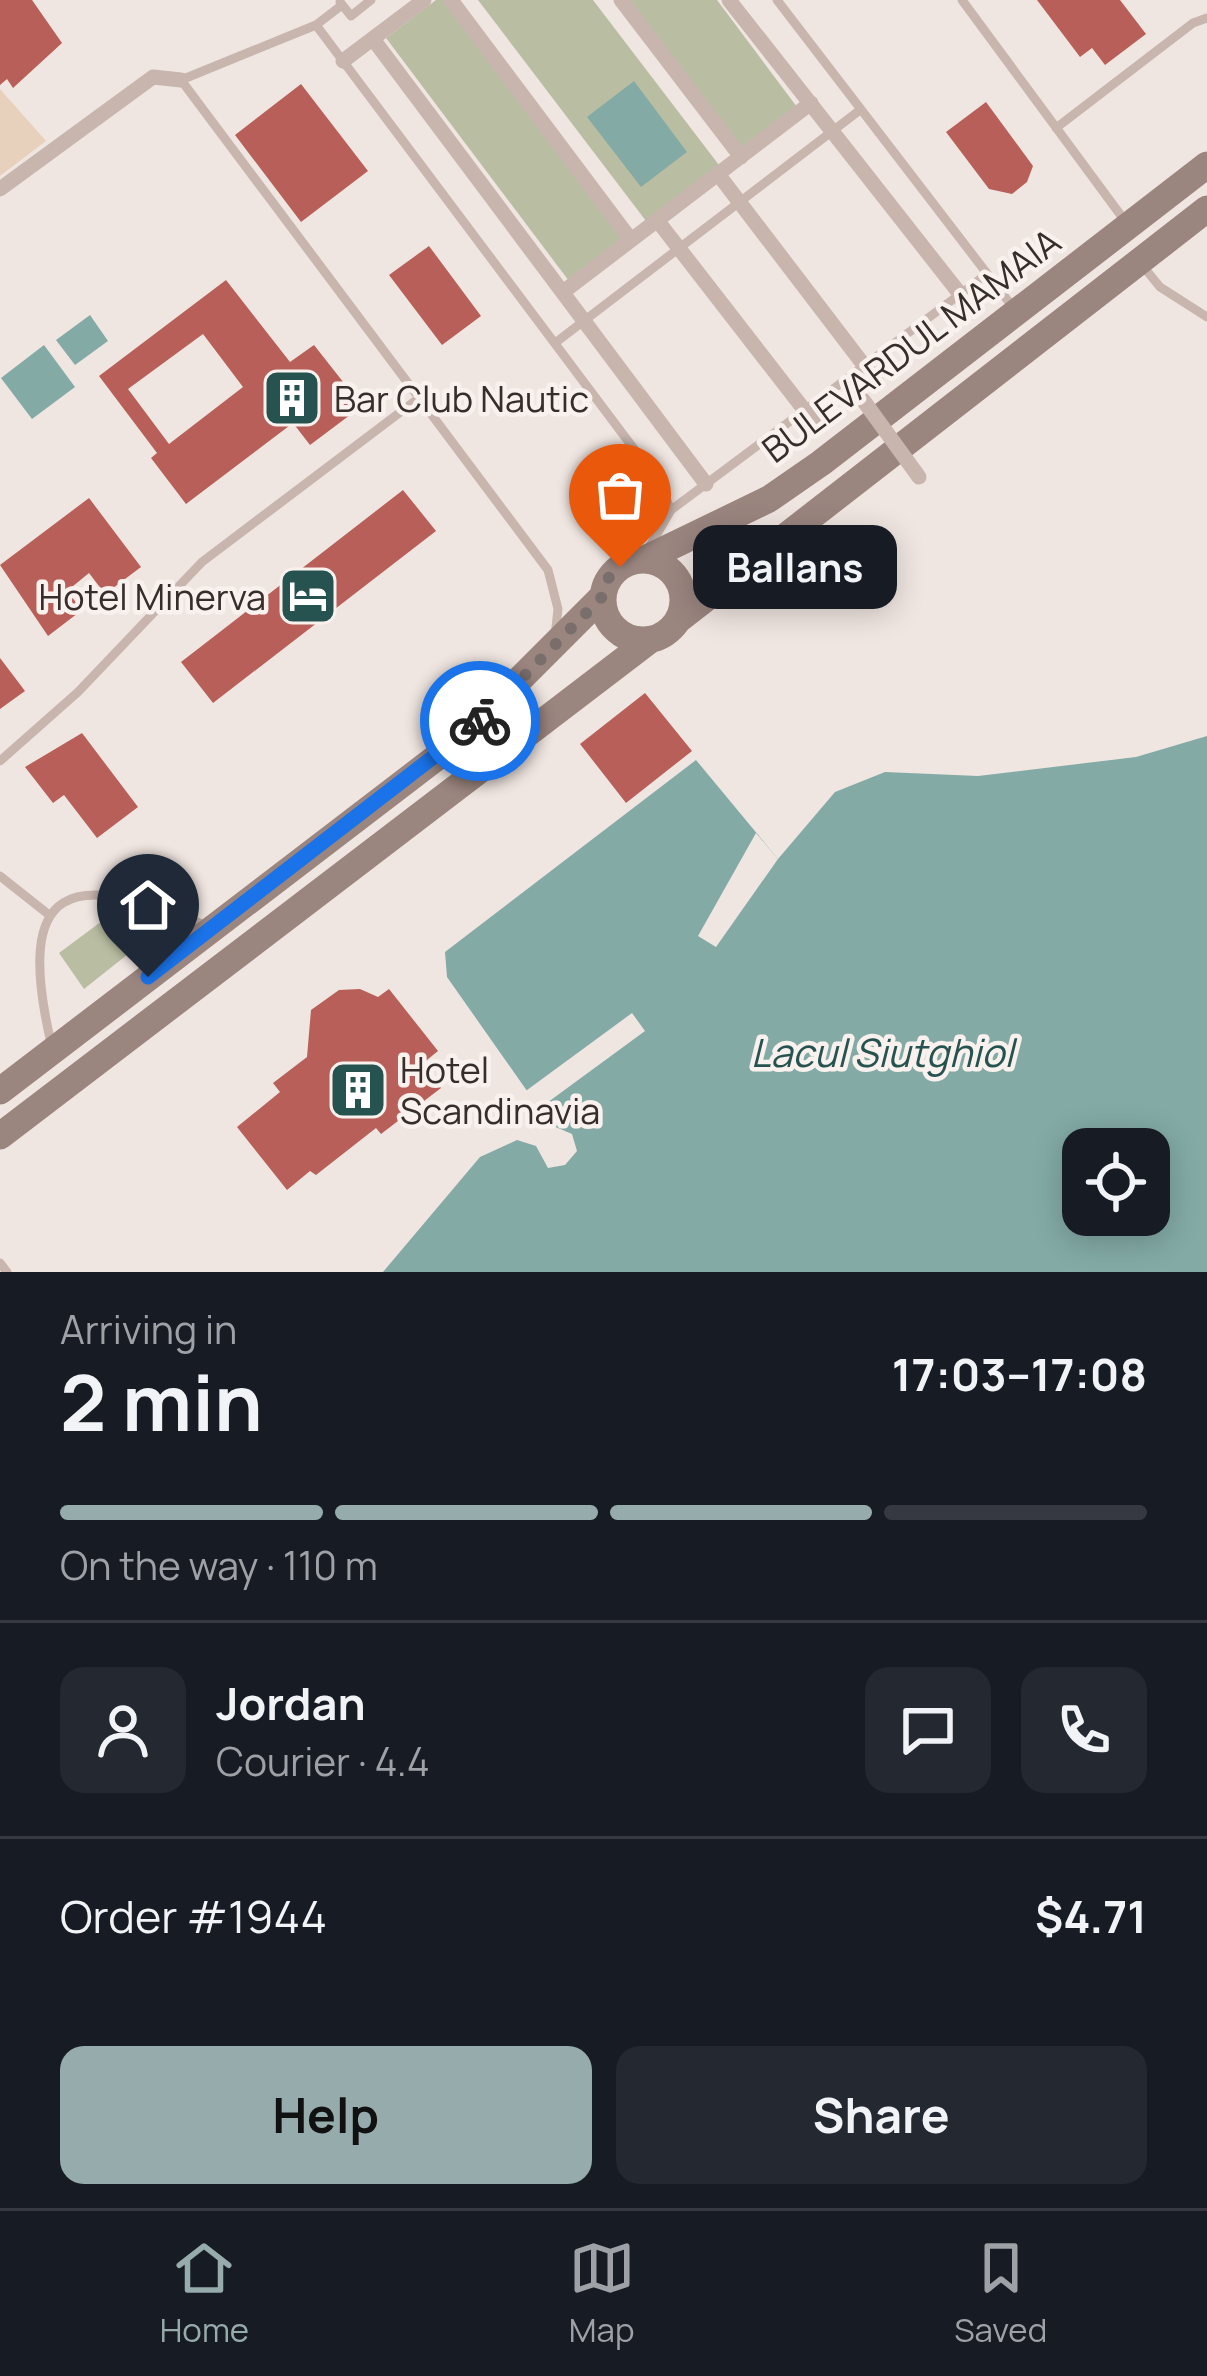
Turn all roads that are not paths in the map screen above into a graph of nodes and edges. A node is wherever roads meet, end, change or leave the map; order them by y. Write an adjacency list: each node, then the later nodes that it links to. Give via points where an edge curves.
1 (371, 0): 8 (lane, via 351,16)
2 (424, 0): 11 (street)
3 (451, 0): 26 (street)
4 (621, 0): 18 (street)
5 (730, 0): 14 (street)
6 (776, 0): 15 (lane)
7 (962, 0): 16 (lane)
8 (340, 2): 10 (lane)
9 (1207, 18): 16 (lane)
10 (316, 25): 12 (lane); 13 (lane)
11 (373, 39): 12 (street); 30 (street)
12 (343, 61): 35 (lane)
13 (181, 80): 21 (street, via 153,77); 38 (lane)
14 (811, 104): 17 (street); 18 (street)
15 (860, 110): 17 (lane); 29 (lane)
16 (1056, 128): 25 (lane)
17 (832, 131): 22 (lane); 31 (street)
18 (741, 157): 20 (street)
19 (1207, 165): 25 (main road, BULEVARDUL MAMAIA)
20 (718, 174): 22 (street); 24 (street)
21 (0, 189)
22 (739, 202): 27 (lane); 36 (street)
23 (1207, 209): 28 (main road, BULEVARDUL MAMAIA)
24 (657, 220): 26 (street); 27 (street)
25 (1128, 225): 32 (main road, BULEVARDUL MAMAIA)
26 (631, 240): 30 (street)
27 (680, 248): 34 (lane); 40 (street)
28 (1140, 262): 33 (lane, via 1160,287); 47 (main road, BULEVARDUL MAMAIA)
29 (987, 274): 31 (lane); 32 (lane)
30 (562, 292): 34 (street)
31 (960, 294): 36 (lane)
32 (1015, 310): 45 (main road, BULEVARDUL MAMAIA, via 786,487)
33 (1207, 317)
34 (584, 321): 35 (lane); 43 (street)
35 (555, 343): 44 (lane)
36 (864, 366): 37 (street); 40 (lane)
37 (876, 381)
38 (419, 398): 49 (lane, via 548,571 558,608); 50 (lane, via 202,562)
39 (863, 400): 42 (street, bridge)
40 (805, 410): 41 (street); 43 (lane)
41 (816, 425)
42 (919, 476)
43 (706, 484): 44 (lane)
44 (671, 510): 45 (lane)
45 (644, 560): 46 (main road, via 620,567); 47 (main road, via 677,579)
46 (602, 597): 48 (main road, via 617,632); 49 (main road)
47 (678, 620): 48 (main road)
48 (650, 640): 56 (main road)
49 (553, 648): 53 (main road, via 458,741)
50 (0, 761)
51 (0, 876): 52 (lane)
52 (49, 914): 53 (lane, via 85,896 124,897); 54 (lane, via 37,957)
53 (212, 928): 54 (main road)
54 (52, 1051): 55 (main road)
55 (0, 1091)
56 (0, 1136)
57 (0, 1263): 58 (lane)
58 (7, 1272)

